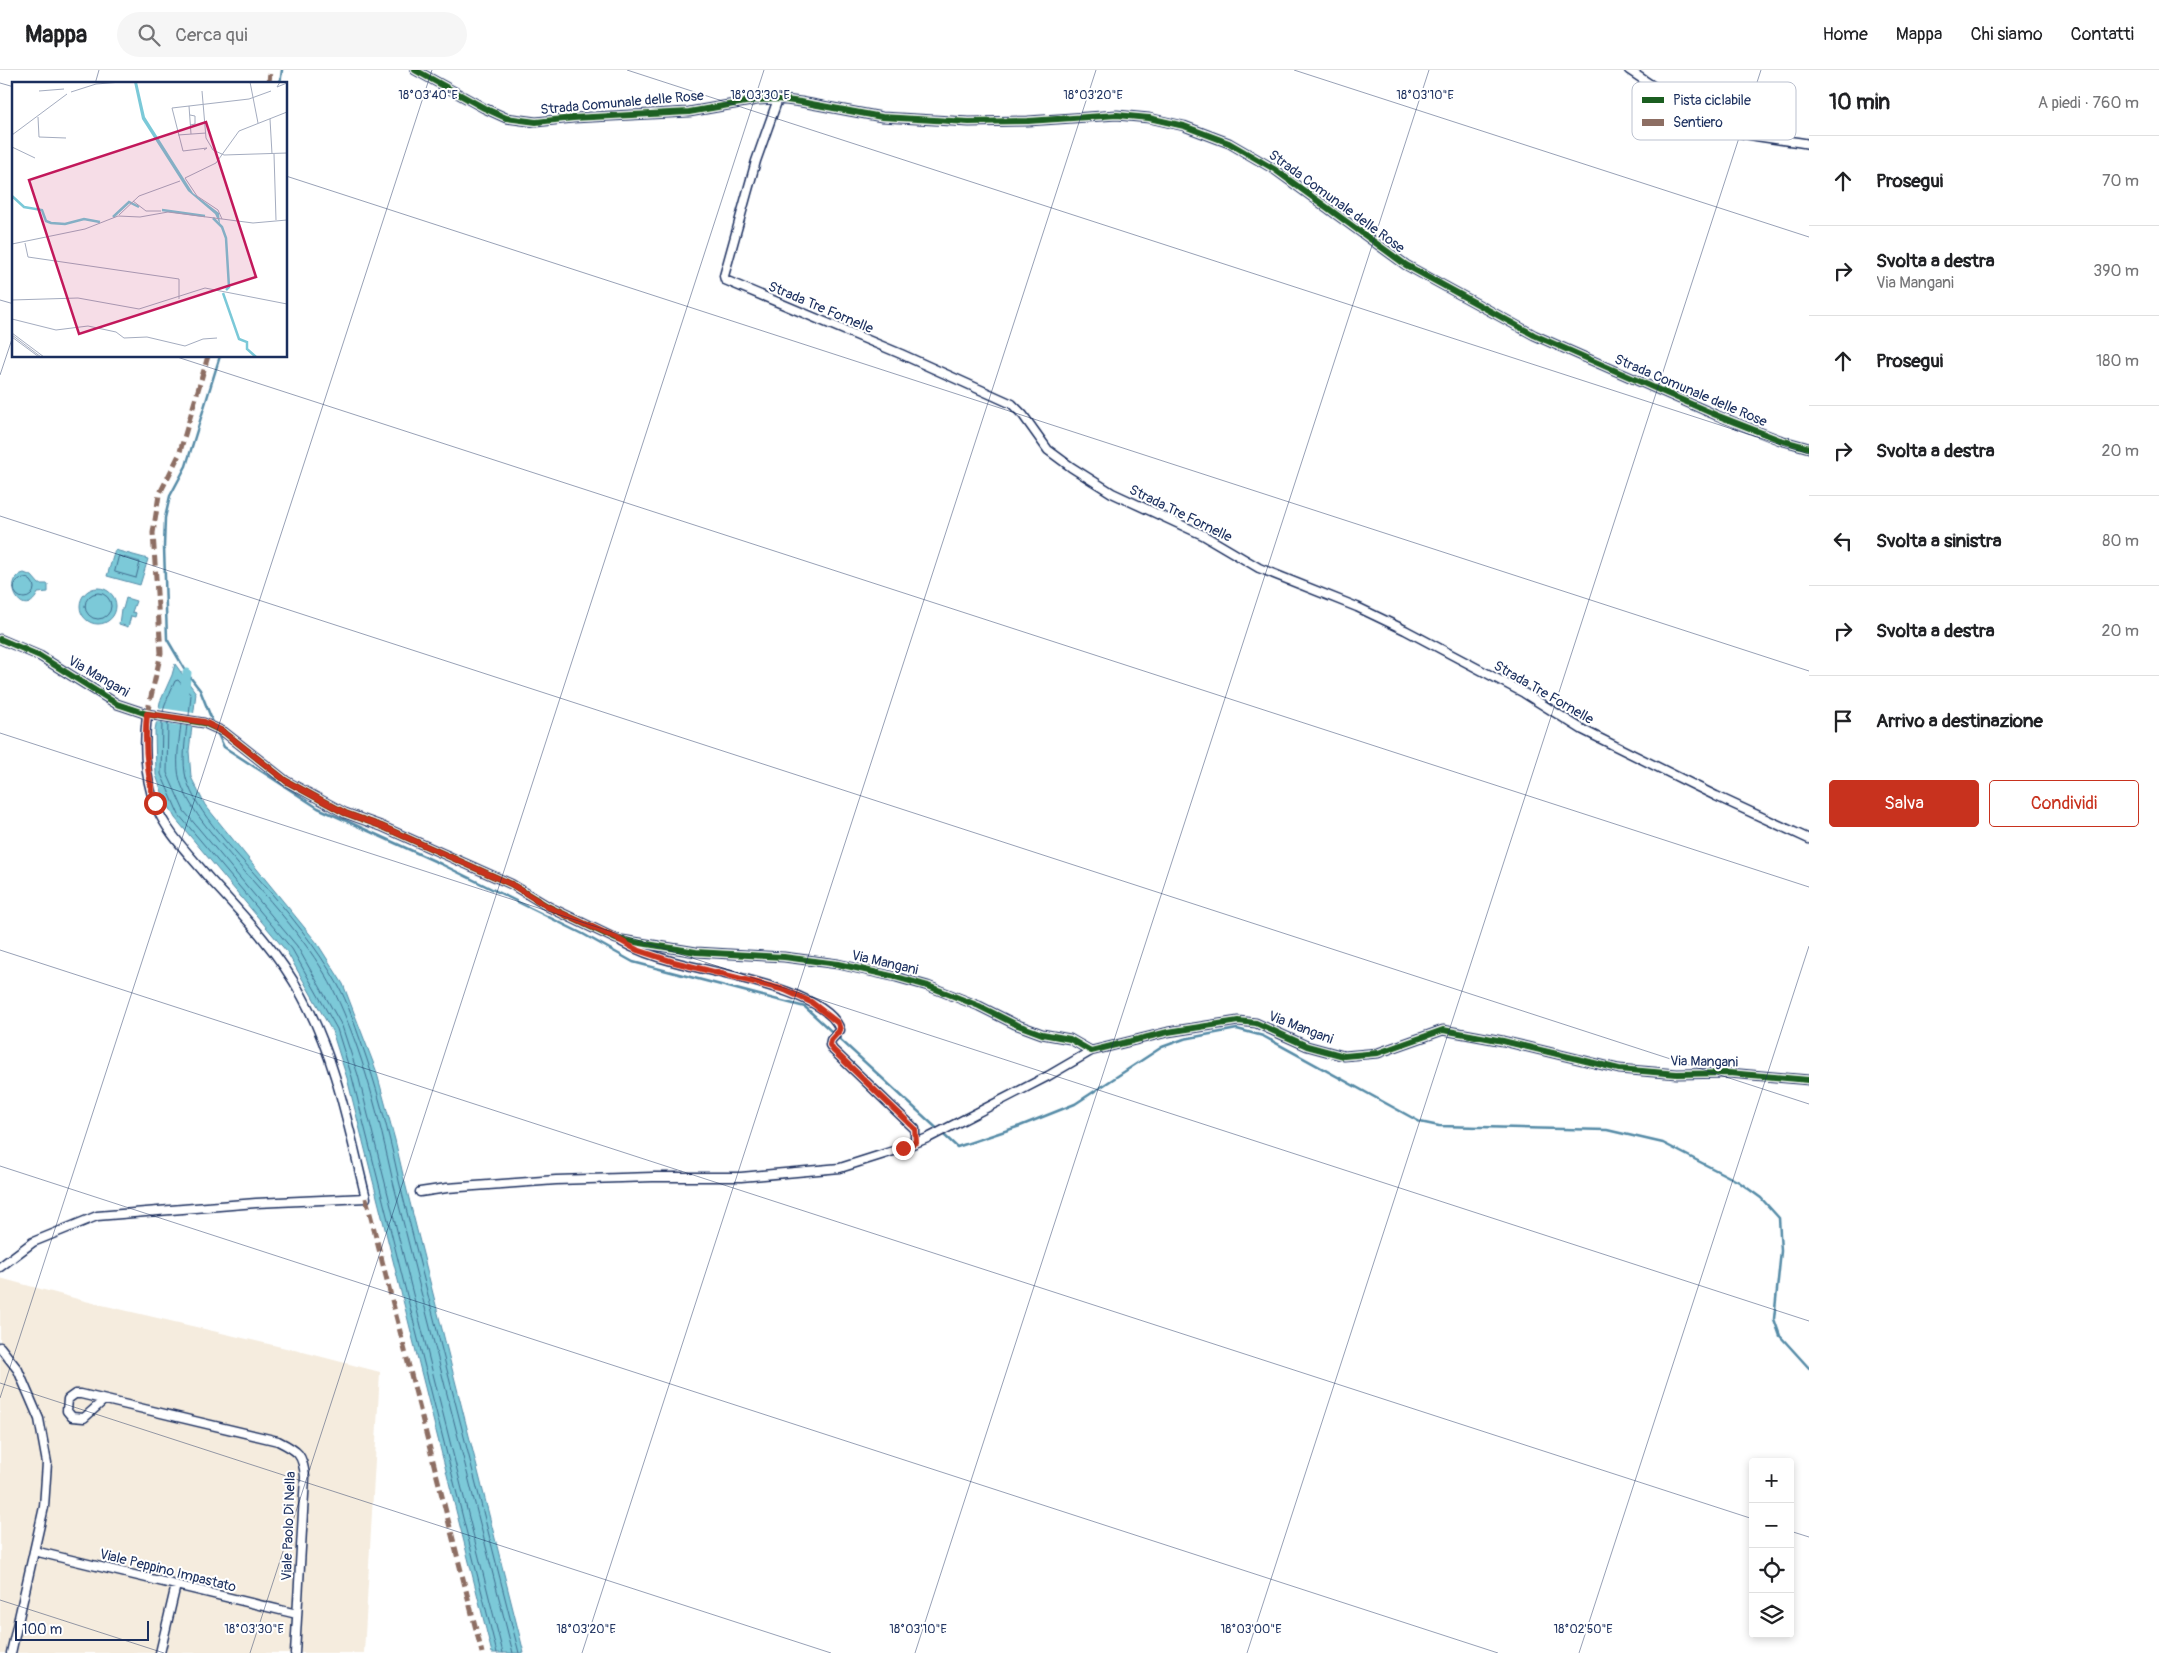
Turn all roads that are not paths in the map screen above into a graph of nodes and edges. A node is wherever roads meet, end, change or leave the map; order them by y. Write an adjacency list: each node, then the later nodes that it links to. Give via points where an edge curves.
1 (414, 70): 4 (street, Strada Comunale delle Rose, via 484,108 506,118 527,122 689,112)
2 (1630, 70): 3 (street)
3 (1647, 82)
4 (778, 99): 7 (street, Strada Comunale delle Rose, via 882,117 969,122 1117,115 1184,126 1228,144 1274,169 1406,265 1534,335 1716,415); 10 (street, Strada Tre Fornelle, via 756,161 725,280 1012,404 1048,450 1112,493 1203,535 1259,568 1358,607 1405,630 1524,693 1583,730)
5 (1783, 140): 6 (street)
6 (1809, 144)
7 (1809, 448)
8 (0, 639): 9 (street, Via Mangani, via 40,656 118,704)
9 (147, 714): 11 (street, Via Mangani, via 204,722 224,732 286,781 345,813 511,884 548,907); 16 (street, via 147,773 155,803 170,830 276,956 302,995 334,1072 366,1198 98,1216 32,1242)
10 (1809, 839)
11 (616, 938): 12 (street, Via Mangani, via 696,952 829,963 896,977 928,986 1042,1034 1070,1039); 14 (street, via 637,950 785,990 811,1002 838,1023 840,1030 830,1045 833,1050 915,1129)
12 (1091, 1051): 13 (street, Via Mangani, via 1168,1032 1238,1021 1256,1023 1307,1046 1344,1056 1378,1053 1443,1030 1619,1069); 14 (street)
13 (1809, 1080)
14 (916, 1142): 15 (street, via 840,1168 741,1177 556,1180)
15 (420, 1192)
16 (0, 1266)
17 (0, 1347): 19 (street, via 18,1370 39,1419 47,1463 44,1507)
18 (104, 1400): 18 (street, Viale Paolo Di Nella, via 80,1419 66,1411 68,1399 74,1394); 21 (street, Viale Paolo Di Nella, via 278,1441 295,1449 303,1460 304,1477)
19 (34, 1551): 20 (street, Viale Peppino Impastato); 22 (street)
20 (176, 1585): 21 (street, Viale Peppino Impastato); 23 (street)
21 (297, 1614): 24 (street, Viale Paolo Di Nella)
22 (11, 1653)
23 (160, 1653)
24 (295, 1653)

